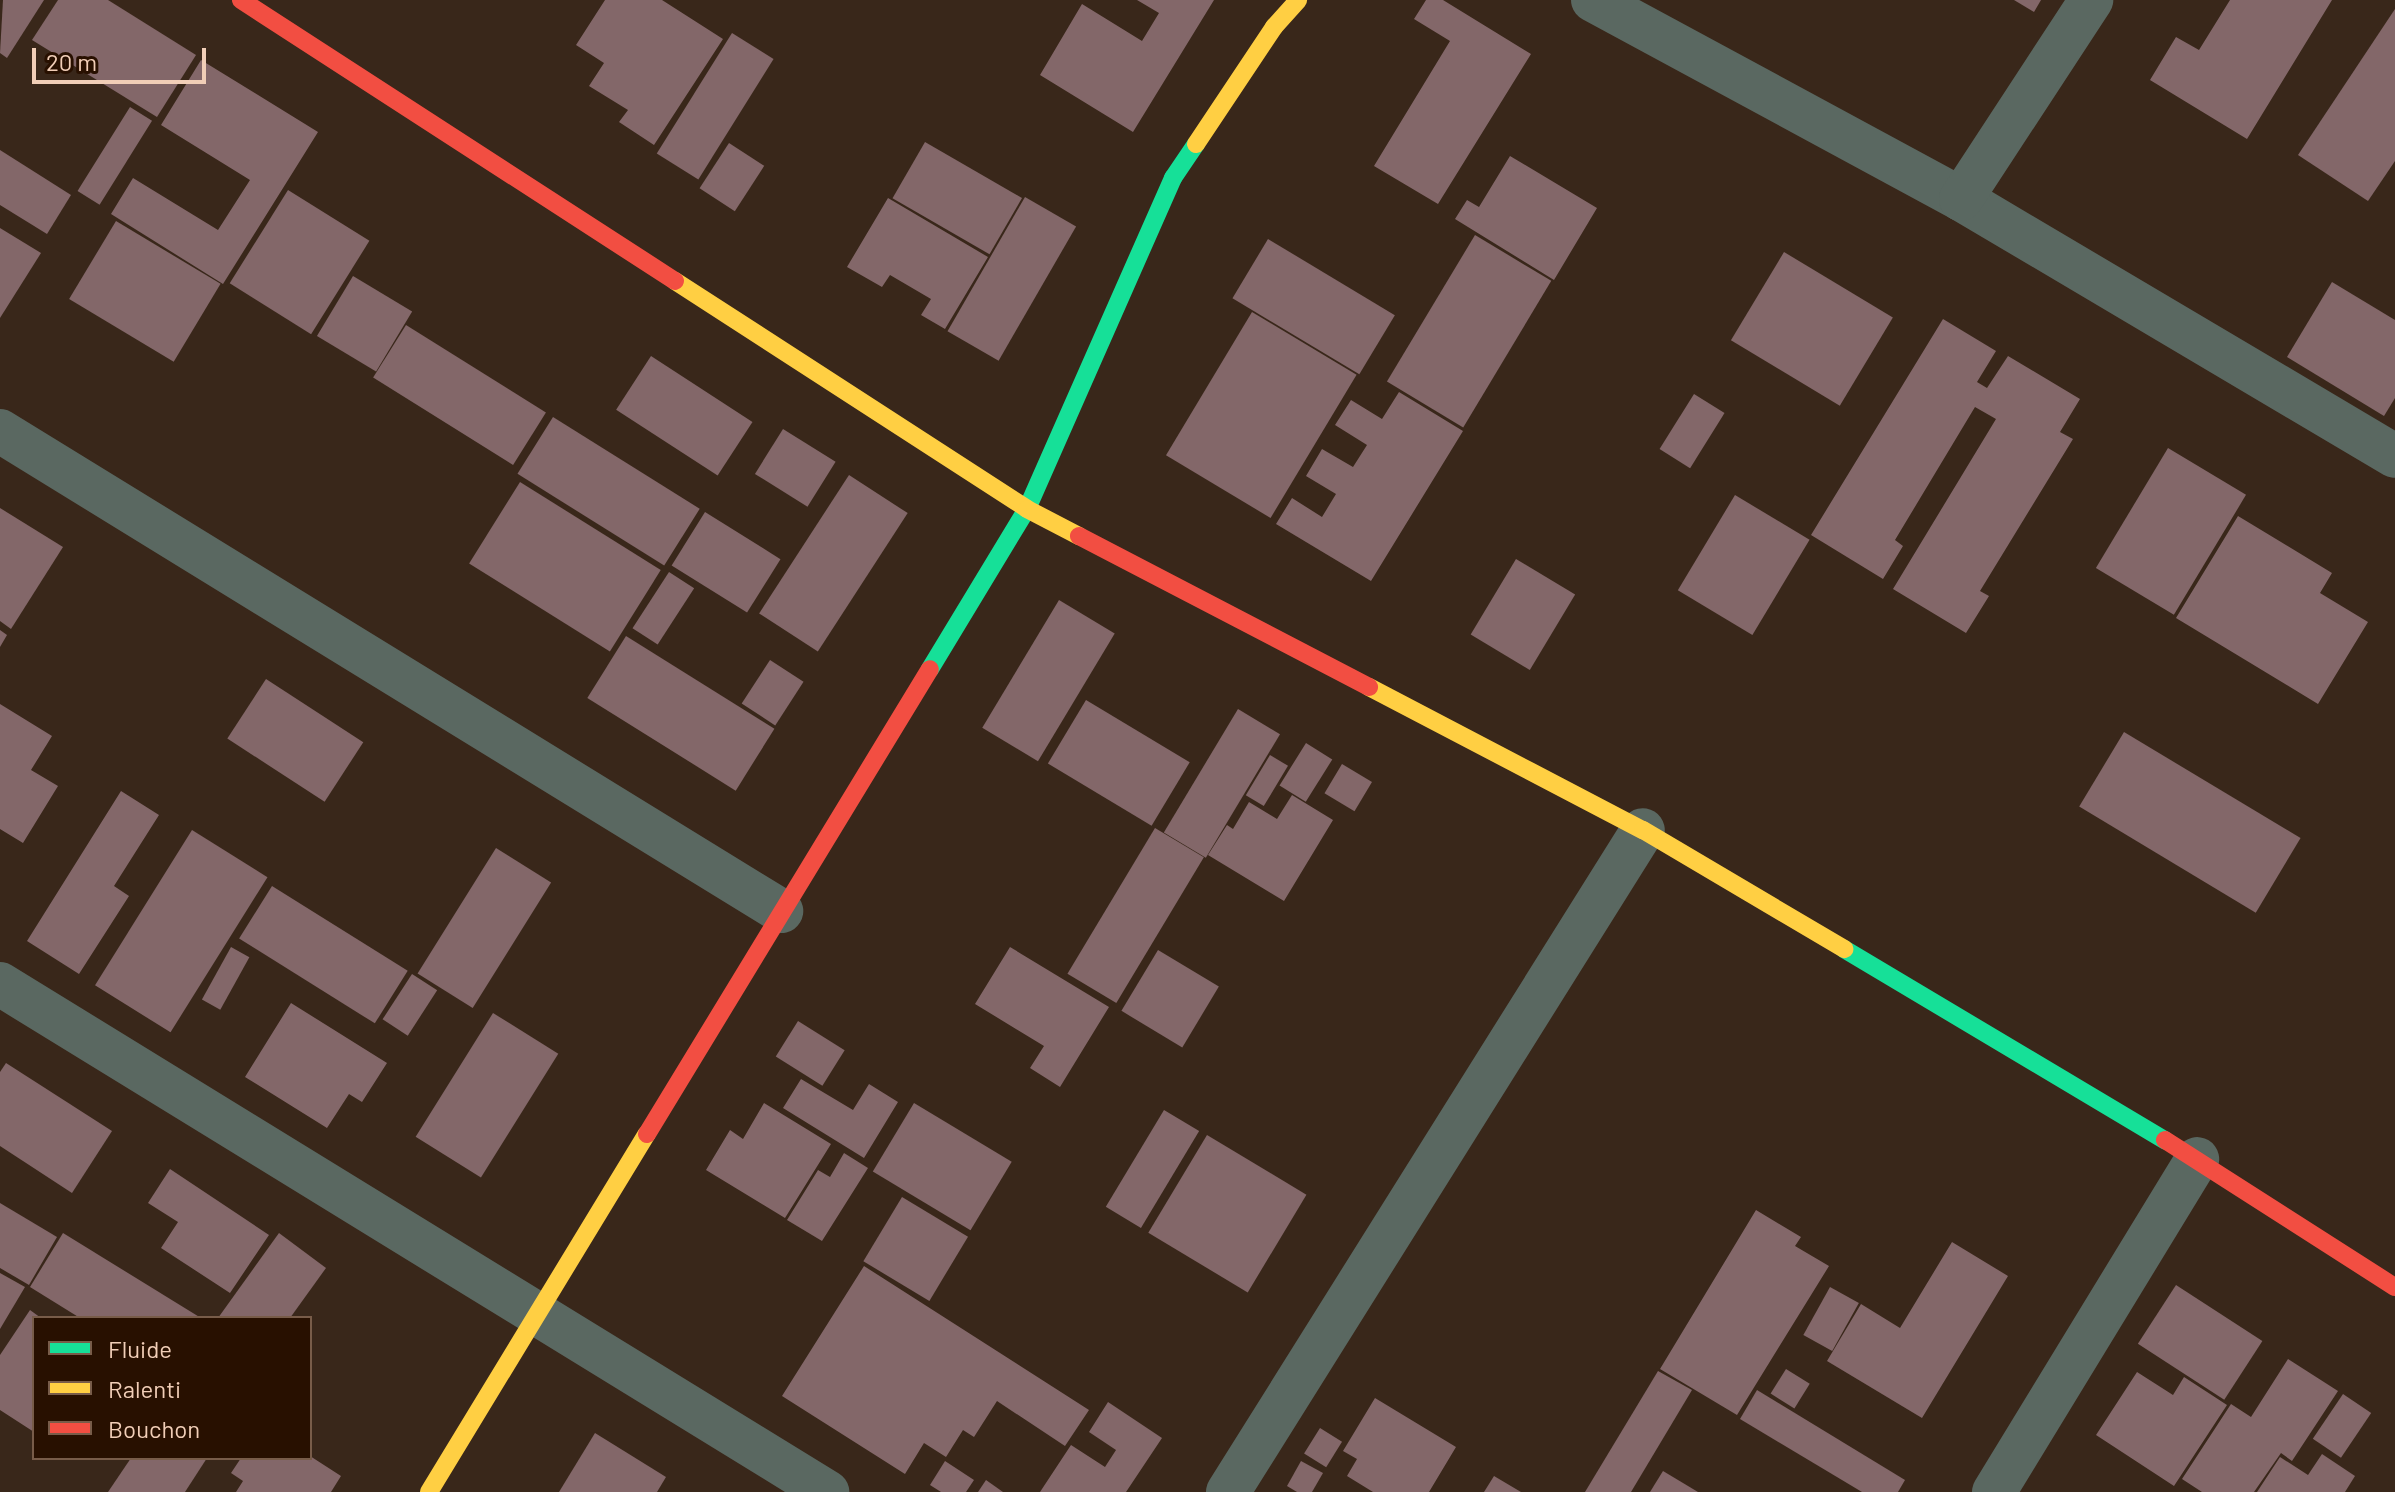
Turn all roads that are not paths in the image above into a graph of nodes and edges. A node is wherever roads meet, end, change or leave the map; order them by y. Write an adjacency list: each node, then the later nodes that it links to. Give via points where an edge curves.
1 (241, 0): 8 (street)
2 (1298, 0): 8 (street, via 1274,27 1173,178)
3 (1593, 0): 5 (street)
4 (2091, 0): 5 (street)
5 (1961, 199): 7 (street)
6 (0, 431): 10 (street)
7 (2395, 456)
8 (1027, 509): 9 (street); 10 (street)
9 (1643, 830): 12 (street); 17 (street)
10 (781, 911): 14 (street)
11 (0, 984): 14 (street)
12 (2197, 1159): 13 (street); 18 (street)
13 (2395, 1287)
14 (537, 1314): 15 (street); 16 (street)
15 (429, 1492)
16 (827, 1492)
17 (1228, 1492)
18 (1994, 1492)

